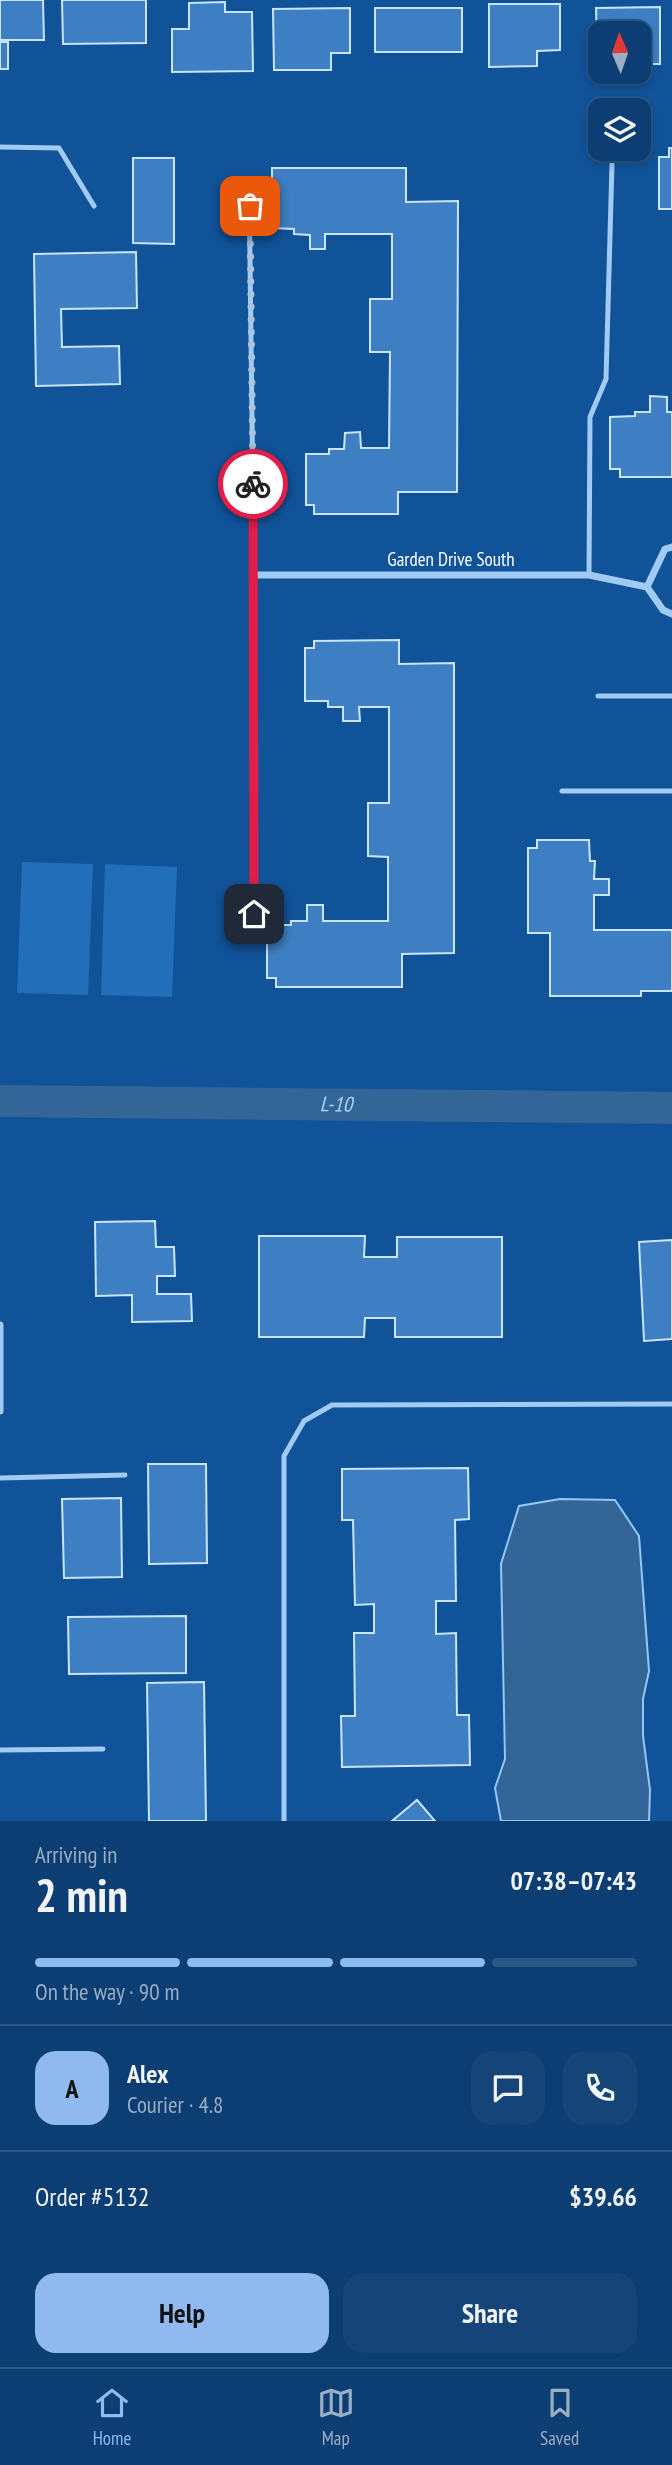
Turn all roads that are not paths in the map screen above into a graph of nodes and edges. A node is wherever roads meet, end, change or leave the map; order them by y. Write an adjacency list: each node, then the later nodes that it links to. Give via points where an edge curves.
1 (0, 147): 4 (lane, via 59,148)
2 (612, 164): 7 (lane, via 606,380 590,417)
3 (249, 180): 6 (lane)
4 (94, 206)
5 (672, 547): 8 (street, via 665,549)
6 (254, 575): 7 (street, Garden Drive South); 14 (lane)
7 (589, 575): 8 (street, Garden Drive South)
8 (647, 587): 9 (street, via 663,610)
9 (672, 614)
10 (598, 696): 11 (lane)
11 (672, 696)
12 (562, 791): 13 (lane)
13 (672, 791)
14 (254, 914)
15 (0, 1325): 17 (street)
16 (672, 1404): 22 (lane, via 332,1405 304,1421 284,1456)
17 (0, 1411)
18 (125, 1475): 19 (lane)
19 (0, 1478)
20 (103, 1749): 21 (lane)
21 (0, 1750)
22 (284, 1821)

